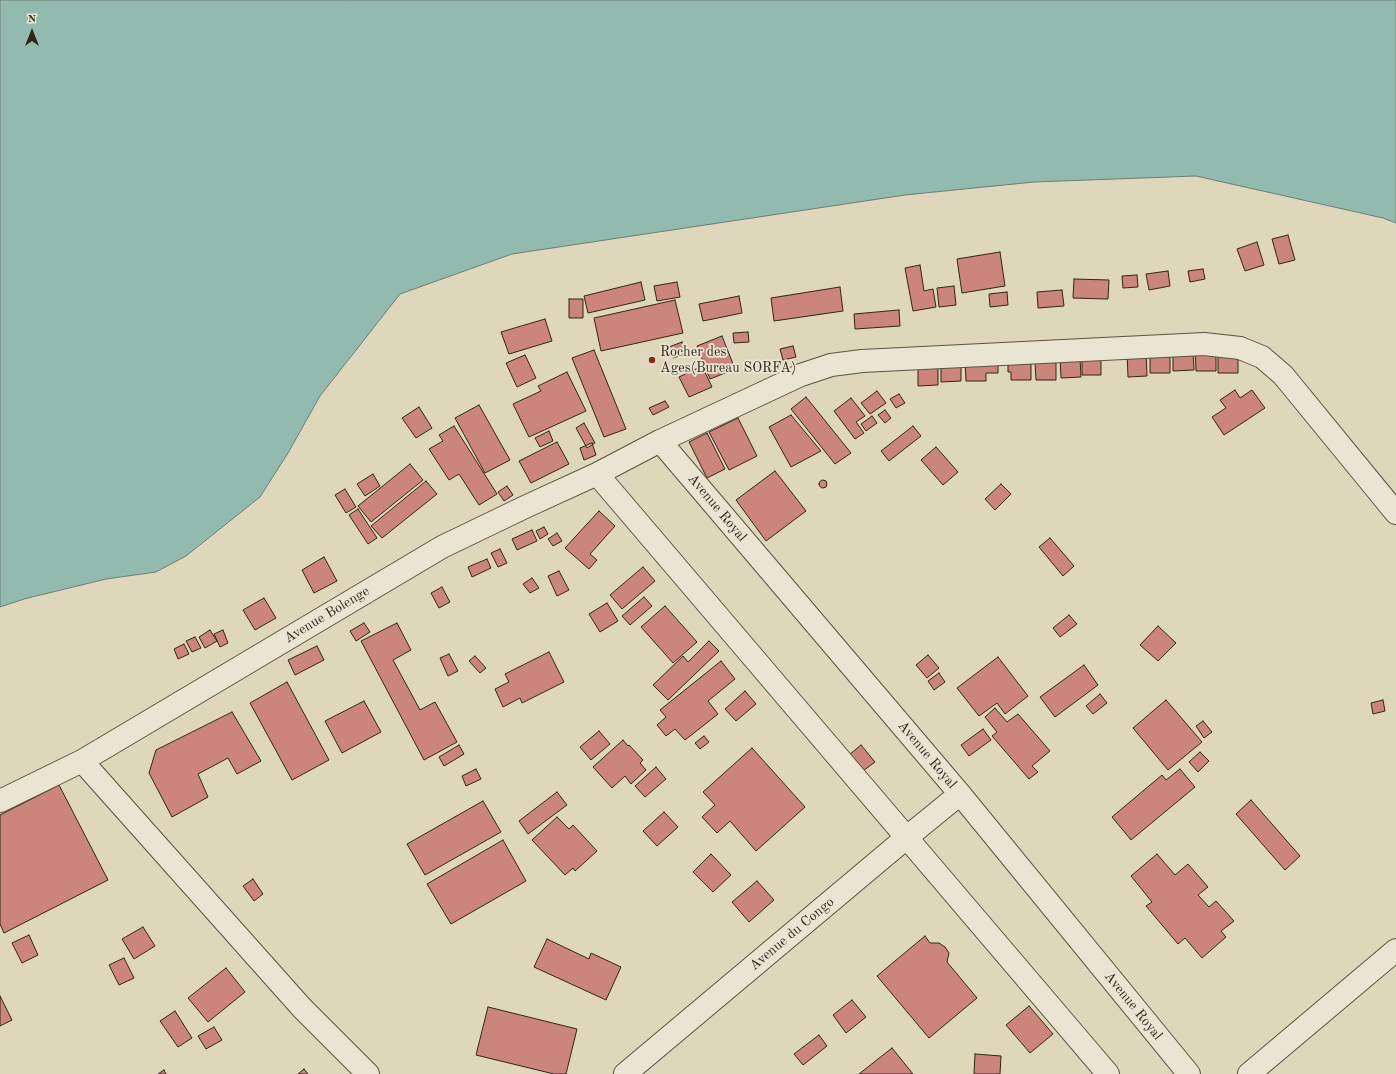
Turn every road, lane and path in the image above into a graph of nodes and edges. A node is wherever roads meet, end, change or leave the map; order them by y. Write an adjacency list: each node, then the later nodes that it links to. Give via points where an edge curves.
1 (660, 441): 2 (street, Avenue Bolenge); 3 (street, Avenue Bolenge, via 801,375 831,365 862,361 1204,344 1240,348 1262,357 1283,375); 5 (street, Avenue Royal)
2 (597, 474): 4 (street, Avenue Bolenge, via 442,547); 7 (street)
3 (1396, 513)
4 (82, 761): 6 (street, Avenue Bolenge); 9 (street, via 302,1008)
5 (960, 794): 7 (street, Avenue du Congo); 12 (street, Avenue Royal)
6 (0, 802)
7 (906, 838): 10 (street, Avenue du Congo); 11 (street)
8 (1396, 950): 13 (street)
9 (368, 1074)
10 (625, 1074)
11 (1108, 1074)
12 (1189, 1074)
13 (1249, 1074)

